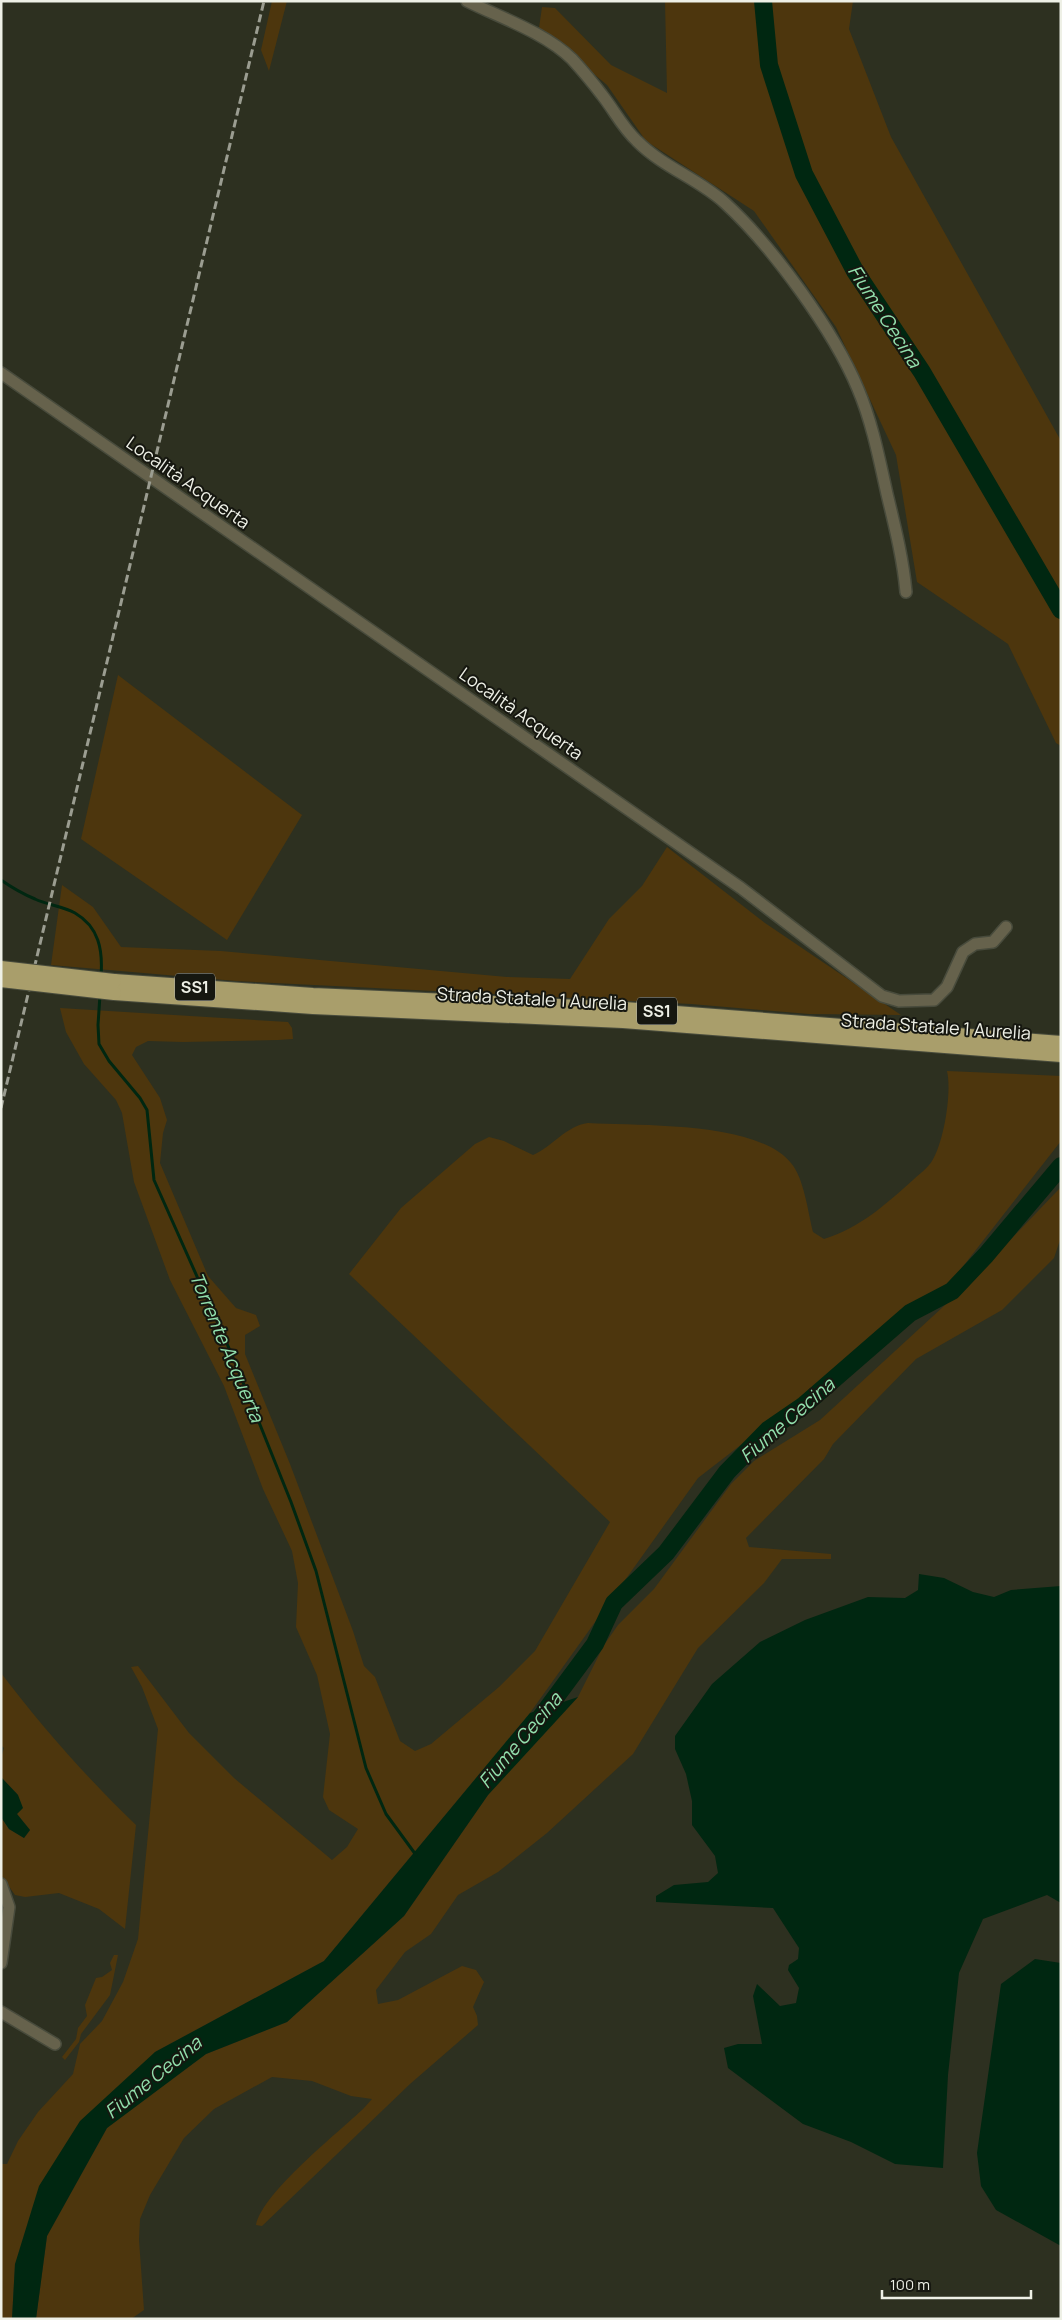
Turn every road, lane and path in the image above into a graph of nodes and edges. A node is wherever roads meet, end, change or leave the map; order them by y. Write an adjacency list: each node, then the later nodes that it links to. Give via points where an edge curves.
1 (467, 1): 3 (street, via 541,38 571,59 603,95 636,141 671,169 724,202 750,228 796,286 841,352 864,406 904,562)
2 (1, 373): 4 (street, Località Acquerta, via 741,888 882,996 899,1001 934,1000 947,987 963,952 975,944 993,942)
3 (906, 592)
4 (1006, 927)
5 (1, 968): 7 (highway, Strada Statale 1 Aurelia / SS1, bridge)
6 (1, 980): 7 (highway, Strada Statale 1 Aurelia / SS1, bridge)
7 (114, 987): 9 (highway, Strada Statale 1 Aurelia / SS1)
8 (1061, 1042): 9 (highway, Strada Statale 1 Aurelia / SS1)
9 (1000, 1043): 10 (highway, Strada Statale 1 Aurelia / SS1)
10 (1061, 1055)
11 (1, 1884): 12 (street, via 9,1907)
12 (1, 1962)
13 (1, 2012): 14 (street)
14 (55, 2044)

